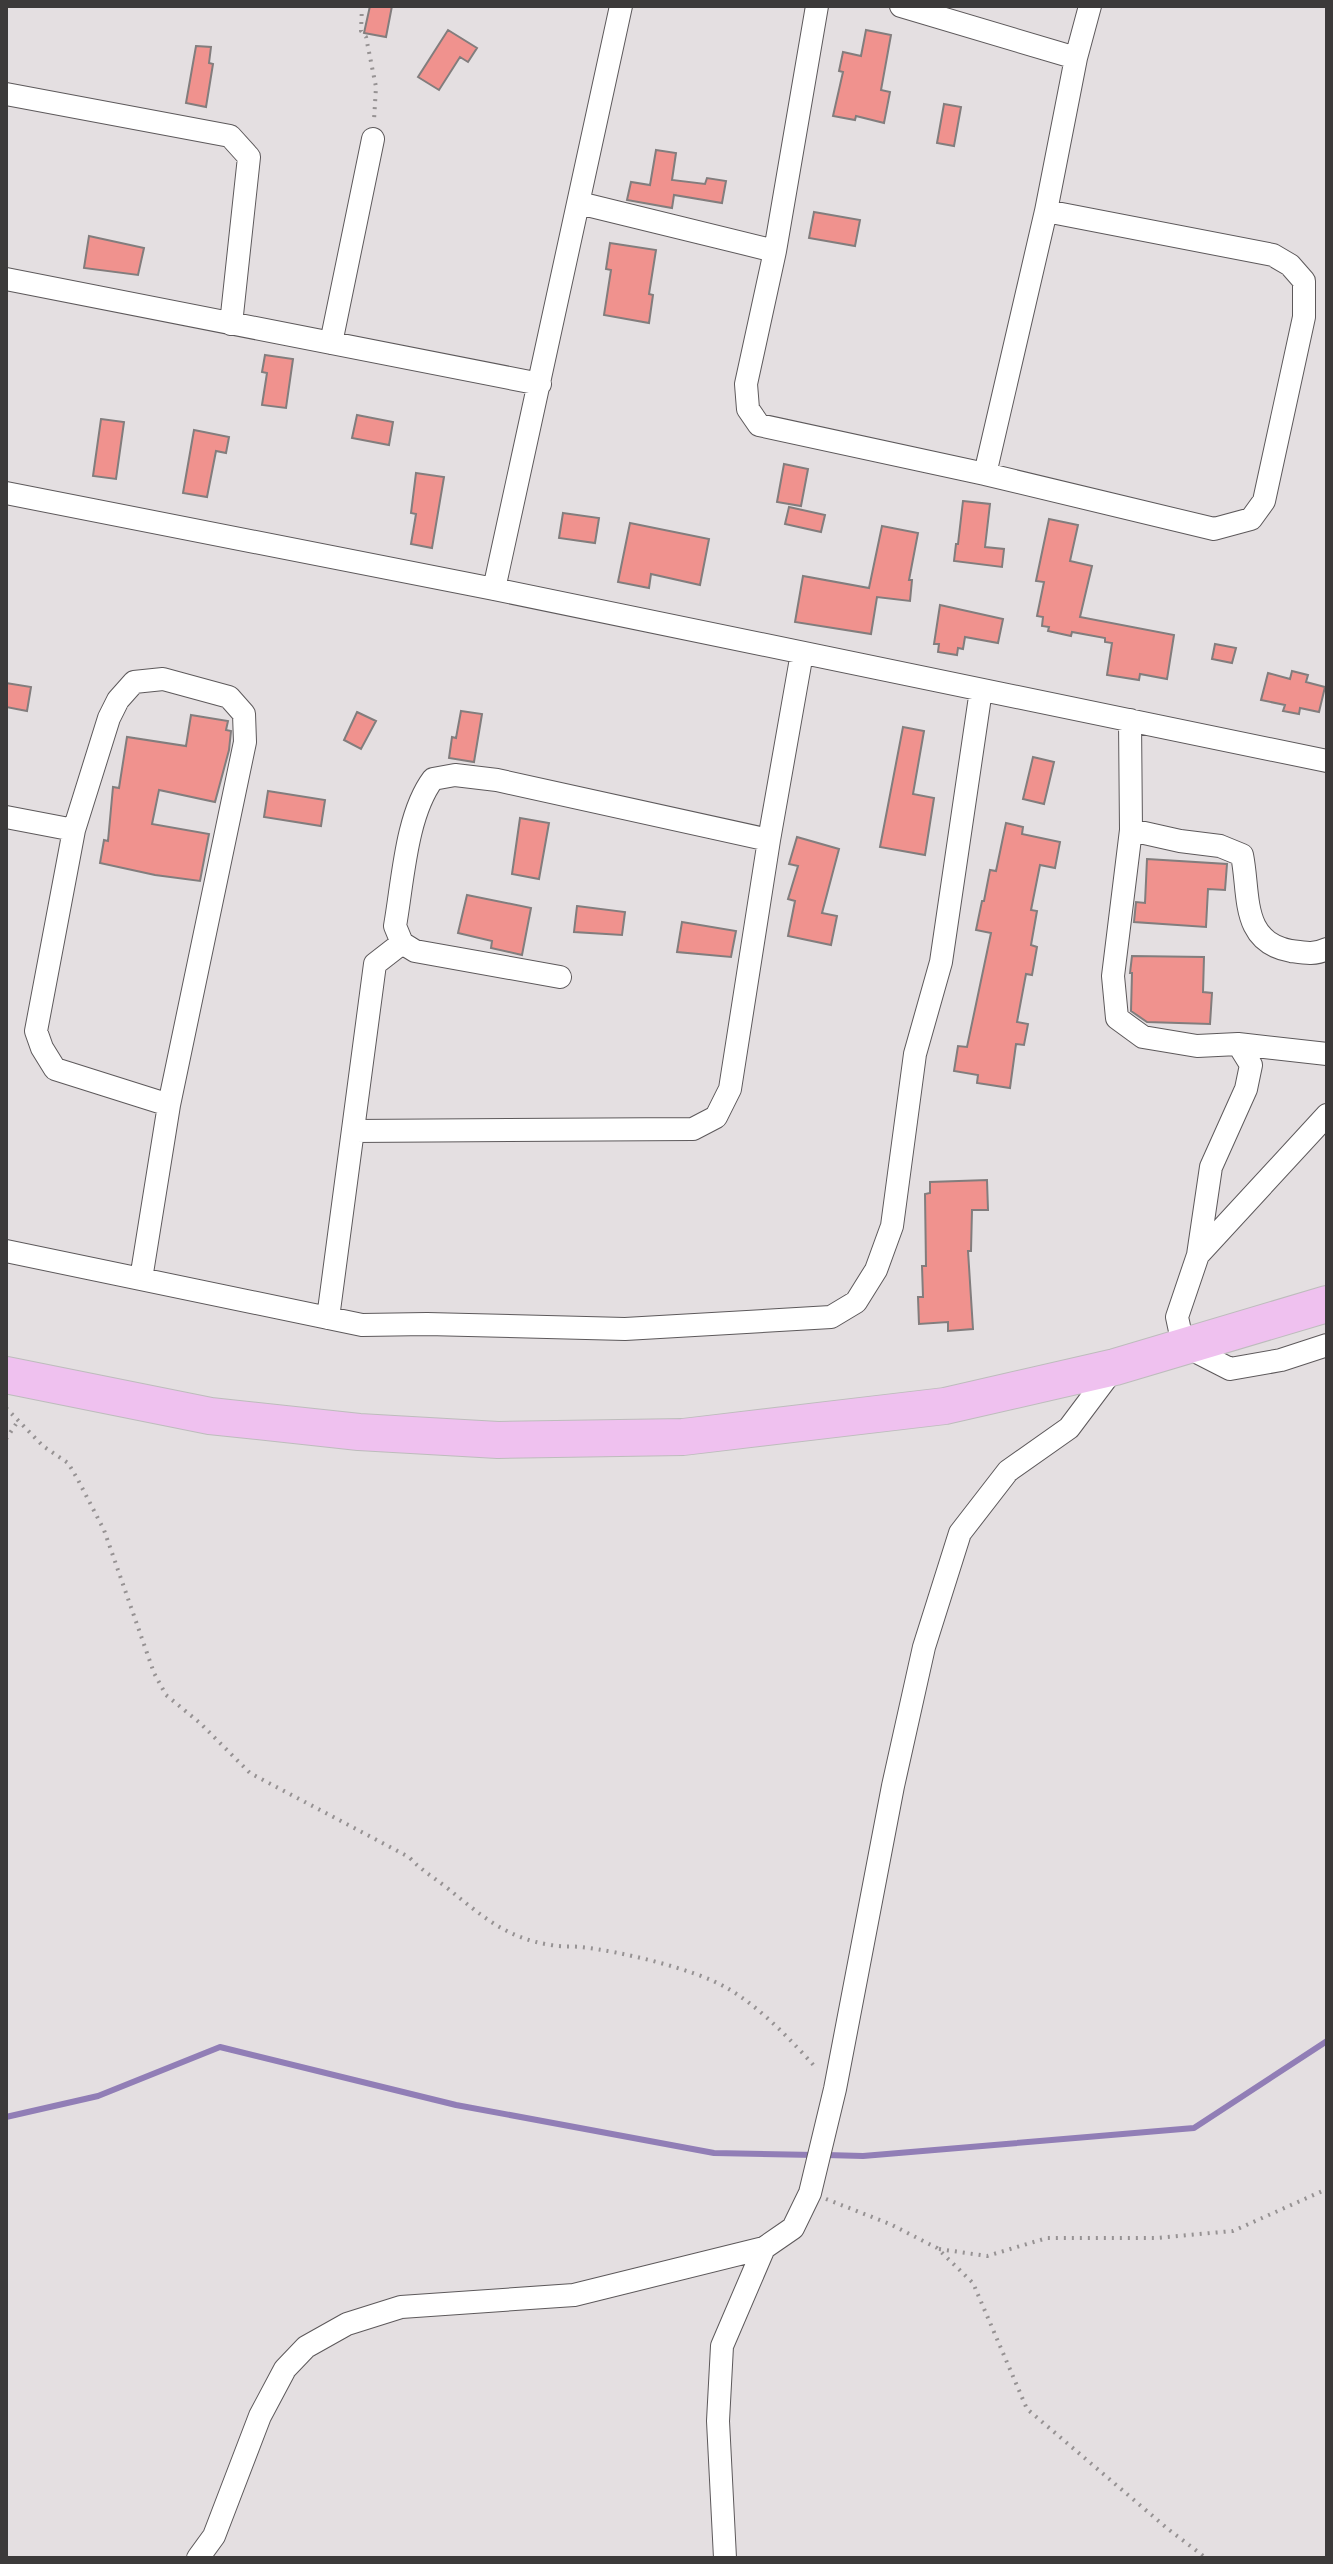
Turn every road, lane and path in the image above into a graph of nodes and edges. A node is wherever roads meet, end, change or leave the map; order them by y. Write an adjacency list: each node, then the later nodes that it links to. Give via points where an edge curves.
1 (362, 6): 8 (path, via 361,31 376,87)
2 (621, 6): 9 (street)
3 (817, 6): 11 (street)
4 (901, 6): 6 (street)
5 (1090, 6): 6 (street)
6 (1076, 58): 10 (street)
7 (6, 94): 13 (street, via 230,136 240,145 249,157)
8 (373, 139): 14 (street)
9 (579, 203): 11 (street); 15 (street)
10 (1046, 211): 16 (street); 16 (street, via 1273,255 1304,281 1304,317 1264,501 1251,519 1214,529)
11 (775, 251): 16 (street, via 746,384 748,409 759,425)
12 (6, 279): 13 (street)
13 (231, 324): 14 (street)
14 (331, 343): 15 (street)
15 (540, 384): 18 (street)
16 (985, 474)
17 (6, 493): 18 (street)
18 (494, 589): 19 (street)
19 (802, 653): 20 (street); 26 (street)
20 (981, 690): 21 (street); 39 (street, via 941,962 915,1054 892,1226 876,1270 856,1302 831,1317 625,1329 362,1325)
21 (1130, 720): 22 (street); 25 (street)
22 (1327, 761)
23 (6, 817): 24 (street)
24 (74, 830): 32 (street, via 36,1031 39,1040 55,1069); 32 (street, via 109,718 134,682 163,679 229,697 244,714 245,742)
25 (1131, 830): 28 (street, via 1242,855 1248,912 1258,934 1279,949 1314,954); 30 (street, via 1113,976 1117,1018 1143,1037 1197,1046)
26 (769, 840): 27 (street, via 497,780 455,775 433,779 415,812 395,926); 34 (street, via 730,1089 716,1117 693,1129)
27 (402, 943): 29 (street, via 415,951); 34 (street, via 375,964)
28 (1327, 949)
29 (560, 977)
30 (1238, 1044): 31 (street); 36 (street, via 1251,1065 1246,1089 1211,1167)
31 (1327, 1054)
32 (169, 1105): 37 (street)
33 (1327, 1115): 36 (street)
34 (353, 1131): 39 (street)
35 (6, 1251): 37 (street)
36 (1198, 1255): 40 (street, via 1177,1317)
37 (141, 1279): 39 (street)
38 (1327, 1304): 40 (main road)
39 (328, 1318)
40 (1183, 1345): 41 (street, via 1230,1369); 42 (main road)
41 (1327, 1345)
42 (1115, 1367): 43 (main road, via 945,1406 800,1425 683,1437 498,1440 210,1416); 47 (street, via 1069,1428 1008,1471 960,1533 924,1647)
43 (6, 1375)
44 (6, 1408): 45 (path)
45 (18, 1421): 46 (path); 47 (path, via 68,1463 77,1478 104,1530 166,1695 250,1773 409,1857 488,1922 520,1937 644,1960 727,1987 782,2032)
46 (6, 1439)
47 (835, 2089): 49 (street)
48 (1327, 2189): 51 (path, via 1233,2231 1156,2238 1047,2238 987,2256)
49 (810, 2193): 50 (street, via 793,2228); 51 (path)
50 (764, 2248): 52 (street, via 574,2295 401,2307 347,2324 306,2347 285,2369 260,2416 214,2536); 53 (street, via 722,2346 718,2421)
51 (937, 2248): 54 (path, via 973,2283 1027,2409)
52 (198, 2558)
53 (725, 2558)
54 (1206, 2558)

